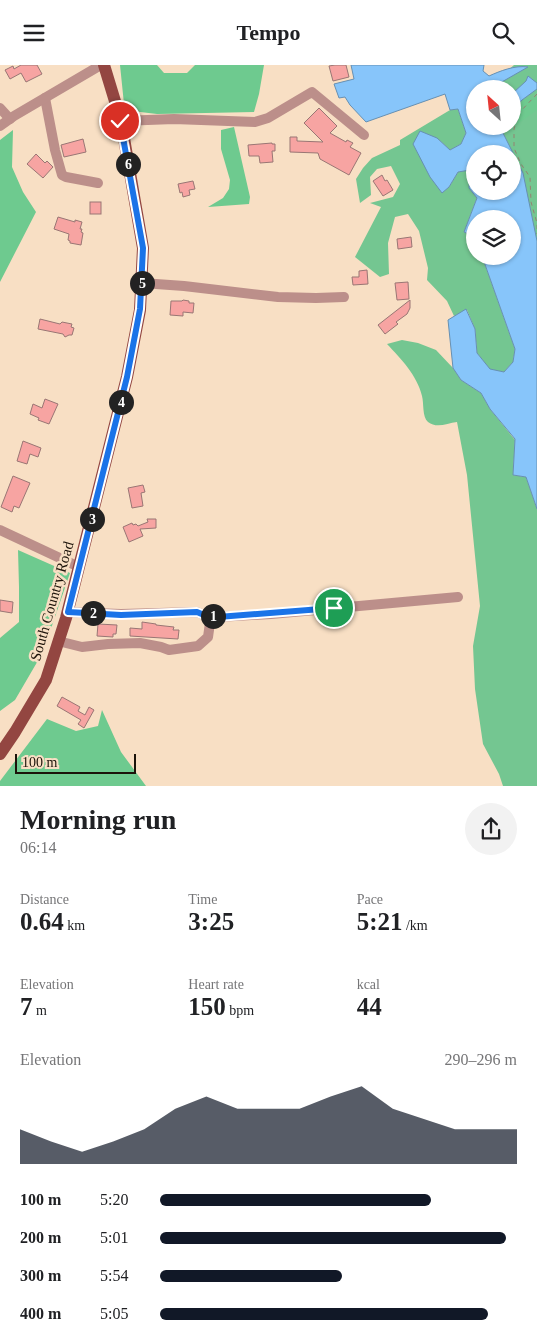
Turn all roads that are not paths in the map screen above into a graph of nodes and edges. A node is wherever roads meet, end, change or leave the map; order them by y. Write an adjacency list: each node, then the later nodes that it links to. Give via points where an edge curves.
1 (102, 65): 2 (street); 5 (main road, South Country Road)
2 (45, 98): 4 (street); 8 (street, via 62,175)
3 (0, 108): 4 (street)
4 (10, 119): 6 (street)
5 (120, 121): 7 (street, via 255,122 276,114 312,92); 9 (main road, South Country Road, via 143,248)
6 (0, 126)
7 (364, 135)
8 (98, 183)
9 (142, 283): 10 (street, via 278,297); 12 (main road, South Country Road, via 127,377)
10 (344, 297)
11 (0, 530): 12 (street)
12 (79, 567): 14 (main road, South Country Road)
13 (458, 597): 15 (street, via 271,614)
14 (68, 612): 15 (street, via 121,615 197,612); 16 (main road, South Country Road)
15 (204, 615): 16 (street, via 210,623 208,637 198,646 169,650 140,643 82,647)
16 (58, 641): 17 (main road, South Country Road, via 46,680)
17 (0, 754)

